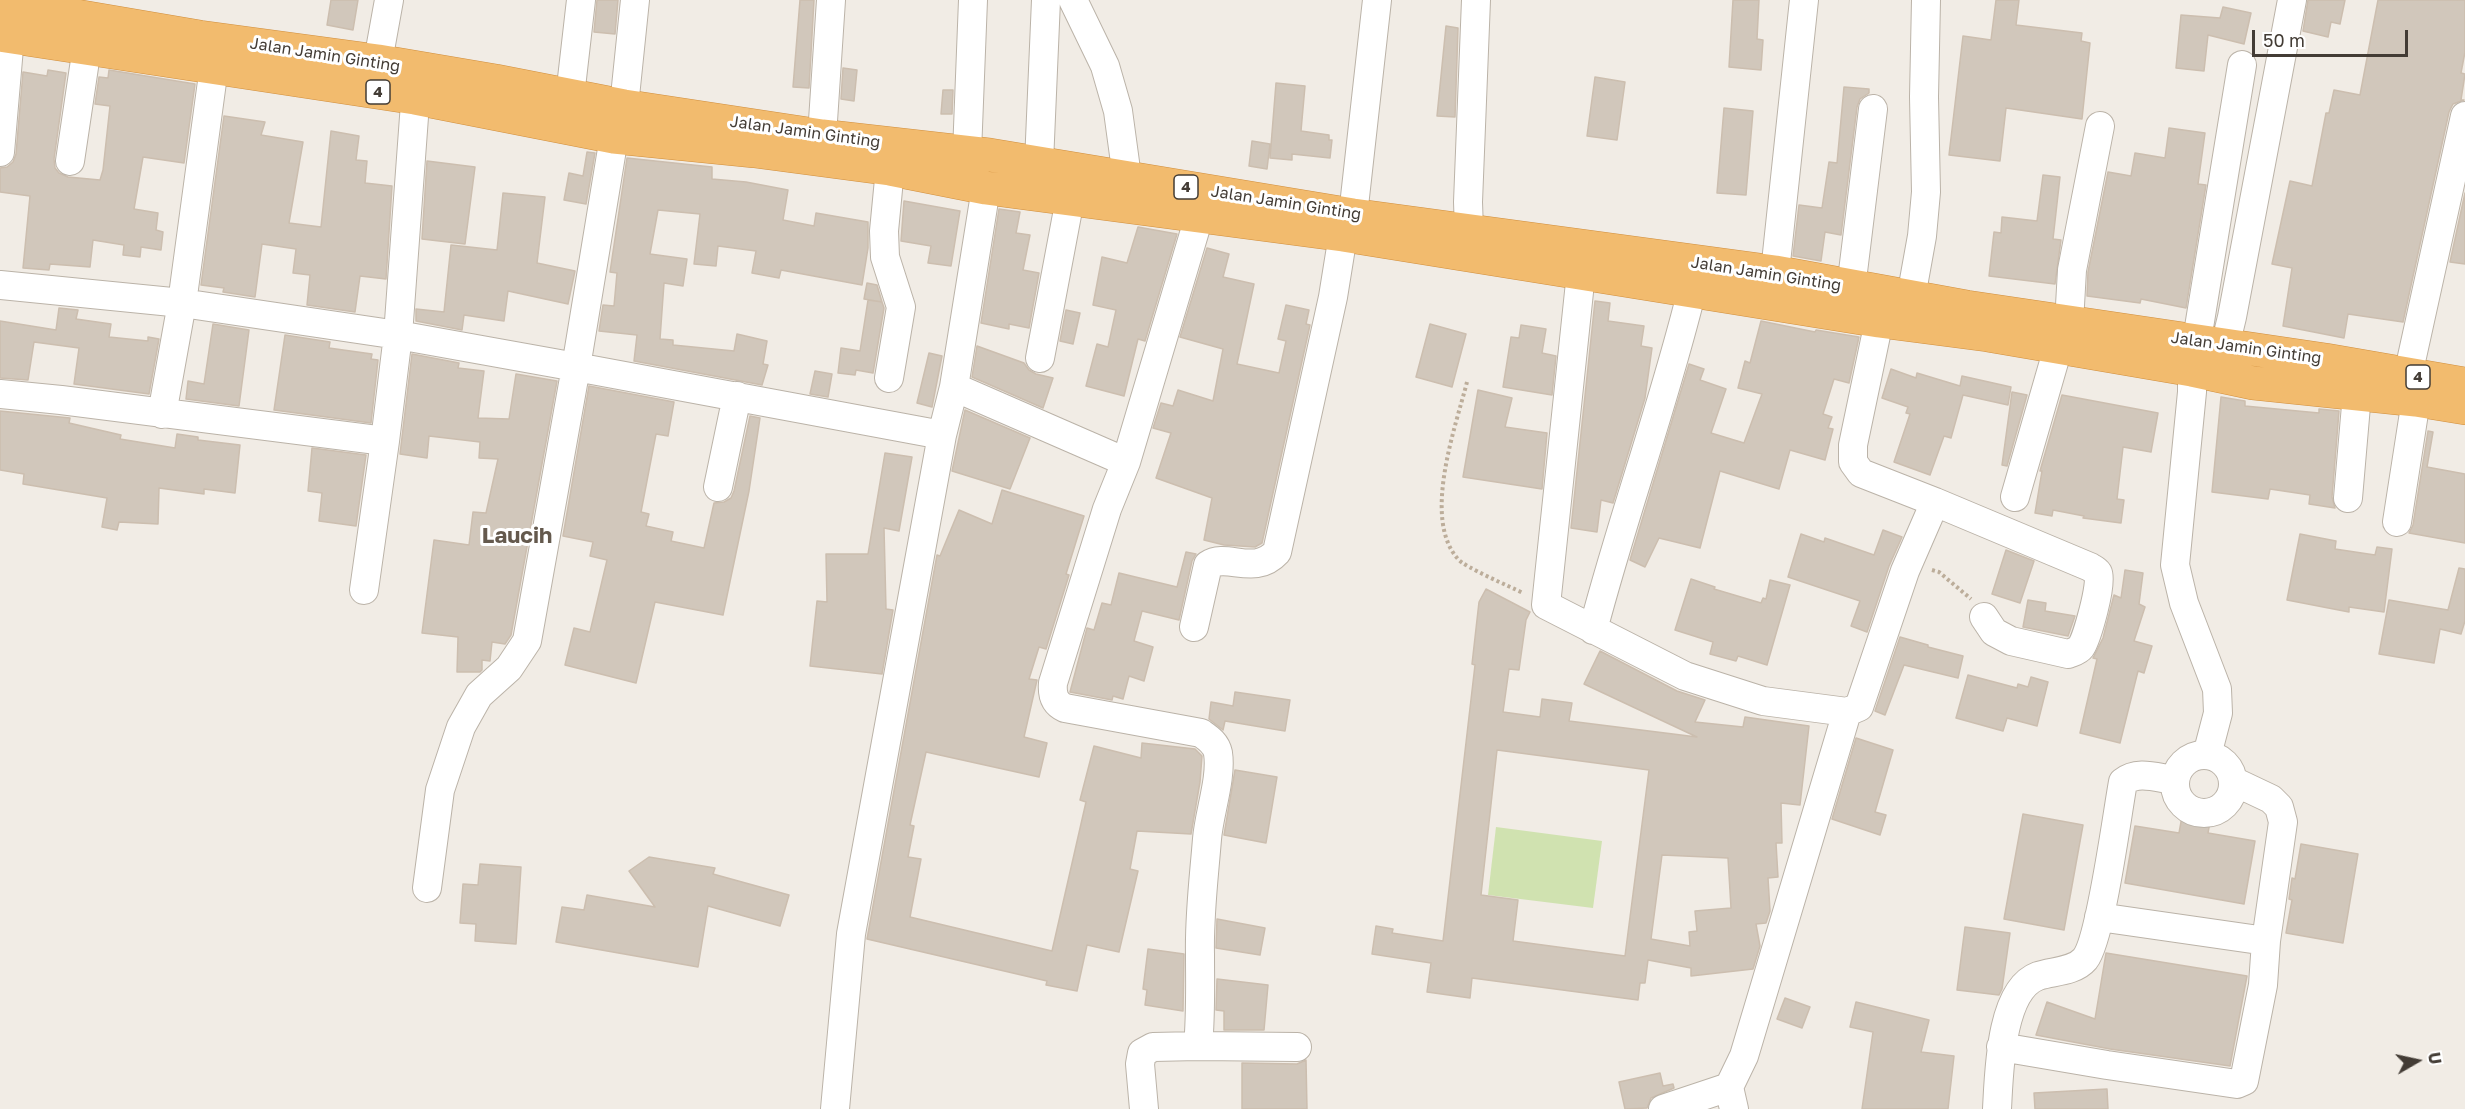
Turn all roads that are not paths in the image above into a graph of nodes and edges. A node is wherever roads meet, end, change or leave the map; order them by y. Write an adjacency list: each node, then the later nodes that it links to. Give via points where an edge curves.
1 (389, 0): 16 (street)
2 (581, 0): 20 (street)
3 (635, 0): 21 (street)
4 (831, 0): 25 (street)
5 (973, 0): 28 (street)
6 (1046, 0): 30 (street)
7 (1073, 0): 32 (street, via 1105,66 1118,111)
8 (1377, 0): 36 (street)
9 (1476, 0): 37 (street)
10 (1803, 0): 38 (street)
11 (1926, 0): 43 (street, via 1926,192)
12 (2292, 0): 48 (street, via 2232,317)
13 (0, 3): 16 (highway, Jalan Jamin Ginting / 4, via 200,37)
14 (5, 36): 15 (highway, Jalan Jamin Ginting / 4); 27 (street)
15 (87, 47): 18 (highway, Jalan Jamin Ginting / 4); 29 (street)
16 (378, 61): 19 (highway, Jalan Jamin Ginting / 4)
17 (2242, 65): 48 (street)
18 (214, 67): 19 (highway, Jalan Jamin Ginting / 4); 44 (street)
19 (416, 84): 20 (highway, Jalan Jamin Ginting / 4, via 496,81); 26 (highway, Jalan Jamin Ginting / 4); 46 (street)
20 (570, 96): 21 (highway, Jalan Jamin Ginting / 4)
21 (624, 106): 25 (highway, Jalan Jamin Ginting / 4)
22 (1873, 109): 41 (street)
23 (2465, 116): 54 (street)
24 (2100, 126): 47 (street)
25 (822, 136): 28 (highway, Jalan Jamin Ginting / 4)
26 (614, 137): 31 (highway, Jalan Jamin Ginting / 4); 50 (street)
27 (0, 152)
28 (967, 153): 30 (highway, Jalan Jamin Ginting / 4)
29 (70, 161)
30 (1040, 163): 32 (highway, Jalan Jamin Ginting / 4)
31 (890, 170): 33 (highway, Jalan Jamin Ginting / 4); 51 (street, via 885,257 901,308)
32 (1127, 177): 36 (highway, Jalan Jamin Ginting / 4)
33 (986, 188): 34 (highway, Jalan Jamin Ginting / 4); 53 (street)
34 (1070, 199): 35 (highway, Jalan Jamin Ginting / 4); 49 (street)
35 (1199, 217): 36 (highway, Jalan Jamin Ginting / 4); 62 (street)
36 (1348, 225): 37 (highway, Jalan Jamin Ginting / 4); 39 (highway, Jalan Jamin Ginting / 4); 70 (street, via 1277,552 1269,561 1259,564 1208,565)
37 (1469, 230): 38 (highway, Jalan Jamin Ginting / 4)
38 (1775, 272): 41 (highway, Jalan Jamin Ginting / 4)
39 (1581, 273): 42 (highway, Jalan Jamin Ginting / 4); 71 (street, via 1546,605)
40 (0, 285): 44 (street)
41 (1851, 288): 43 (highway, Jalan Jamin Ginting / 4)
42 (1692, 291): 45 (highway, Jalan Jamin Ginting / 4); 71 (street)
43 (1911, 297): 47 (highway, Jalan Jamin Ginting / 4)
44 (182, 303): 46 (street); 59 (street)
45 (1879, 321): 47 (highway, Jalan Jamin Ginting / 4, via 1987,335); 66 (street, via 1853,445 1853,462 1861,473)
46 (398, 335): 50 (street); 61 (street)
47 (2063, 335): 48 (highway, Jalan Jamin Ginting / 4); 64 (street)
48 (2204, 352): 54 (highway, Jalan Jamin Ginting / 4, via 2326,360); 56 (highway, Jalan Jamin Ginting / 4, via 2253,383); 73 (street, via 2192,392 2175,565 2184,603 2217,689 2218,713)
49 (1040, 358)
50 (576, 367): 57 (street); 76 (street, via 527,641 509,668 479,695 461,728 440,790)
51 (889, 378)
52 (2465, 384): 54 (highway, Jalan Jamin Ginting / 4)
53 (954, 387): 60 (street); 62 (street)
54 (2412, 387): 56 (highway, Jalan Jamin Ginting / 4); 58 (highway, Jalan Jamin Ginting / 4); 67 (street)
55 (0, 394): 59 (street)
56 (2357, 394): 65 (street)
57 (737, 396): 60 (street); 63 (street)
58 (2465, 408)
59 (162, 414): 61 (street)
60 (942, 435): 83 (street, via 851,934)
61 (386, 441): 68 (street)
62 (1126, 462): 79 (street, via 1107,509 1053,691 1056,702 1065,708 1201,733 1218,752 1205,858)
63 (718, 487)
64 (2015, 497)
65 (2348, 498)
66 (1935, 502): 69 (street, via 2098,573 2100,582 2093,609 2076,651 2068,654 2011,641 1994,632); 72 (street, via 1905,571 1859,707)
67 (2397, 522)
68 (364, 590)
69 (1983, 617)
70 (1194, 627)
71 (1593, 630): 72 (street, via 1696,680 1763,701)
72 (1847, 712): 82 (street)
73 (2207, 755): 74 (street, via 2186,761); 75 (street, via 2227,766)
74 (2175, 780): 75 (street, via 2175,790 2185,807 2204,814 2222,808 2229,800); 77 (street, via 2138,774 2123,782)
75 (2233, 781): 78 (street, via 2271,799 2279,807 2283,822)
76 (427, 888)
77 (2099, 917): 78 (street); 81 (street, via 2084,961 2033,979 2016,995)
78 (2266, 941): 81 (street, via 2263,985 2244,1081 2240,1083)
79 (1198, 1046): 80 (street); 84 (street, via 1153,1047 1142,1053)
80 (1297, 1047)
81 (2001, 1047): 86 (street)
82 (1731, 1098): 85 (street)
83 (836, 1109)
84 (1144, 1109)
85 (1663, 1109)
86 (1996, 1109)

